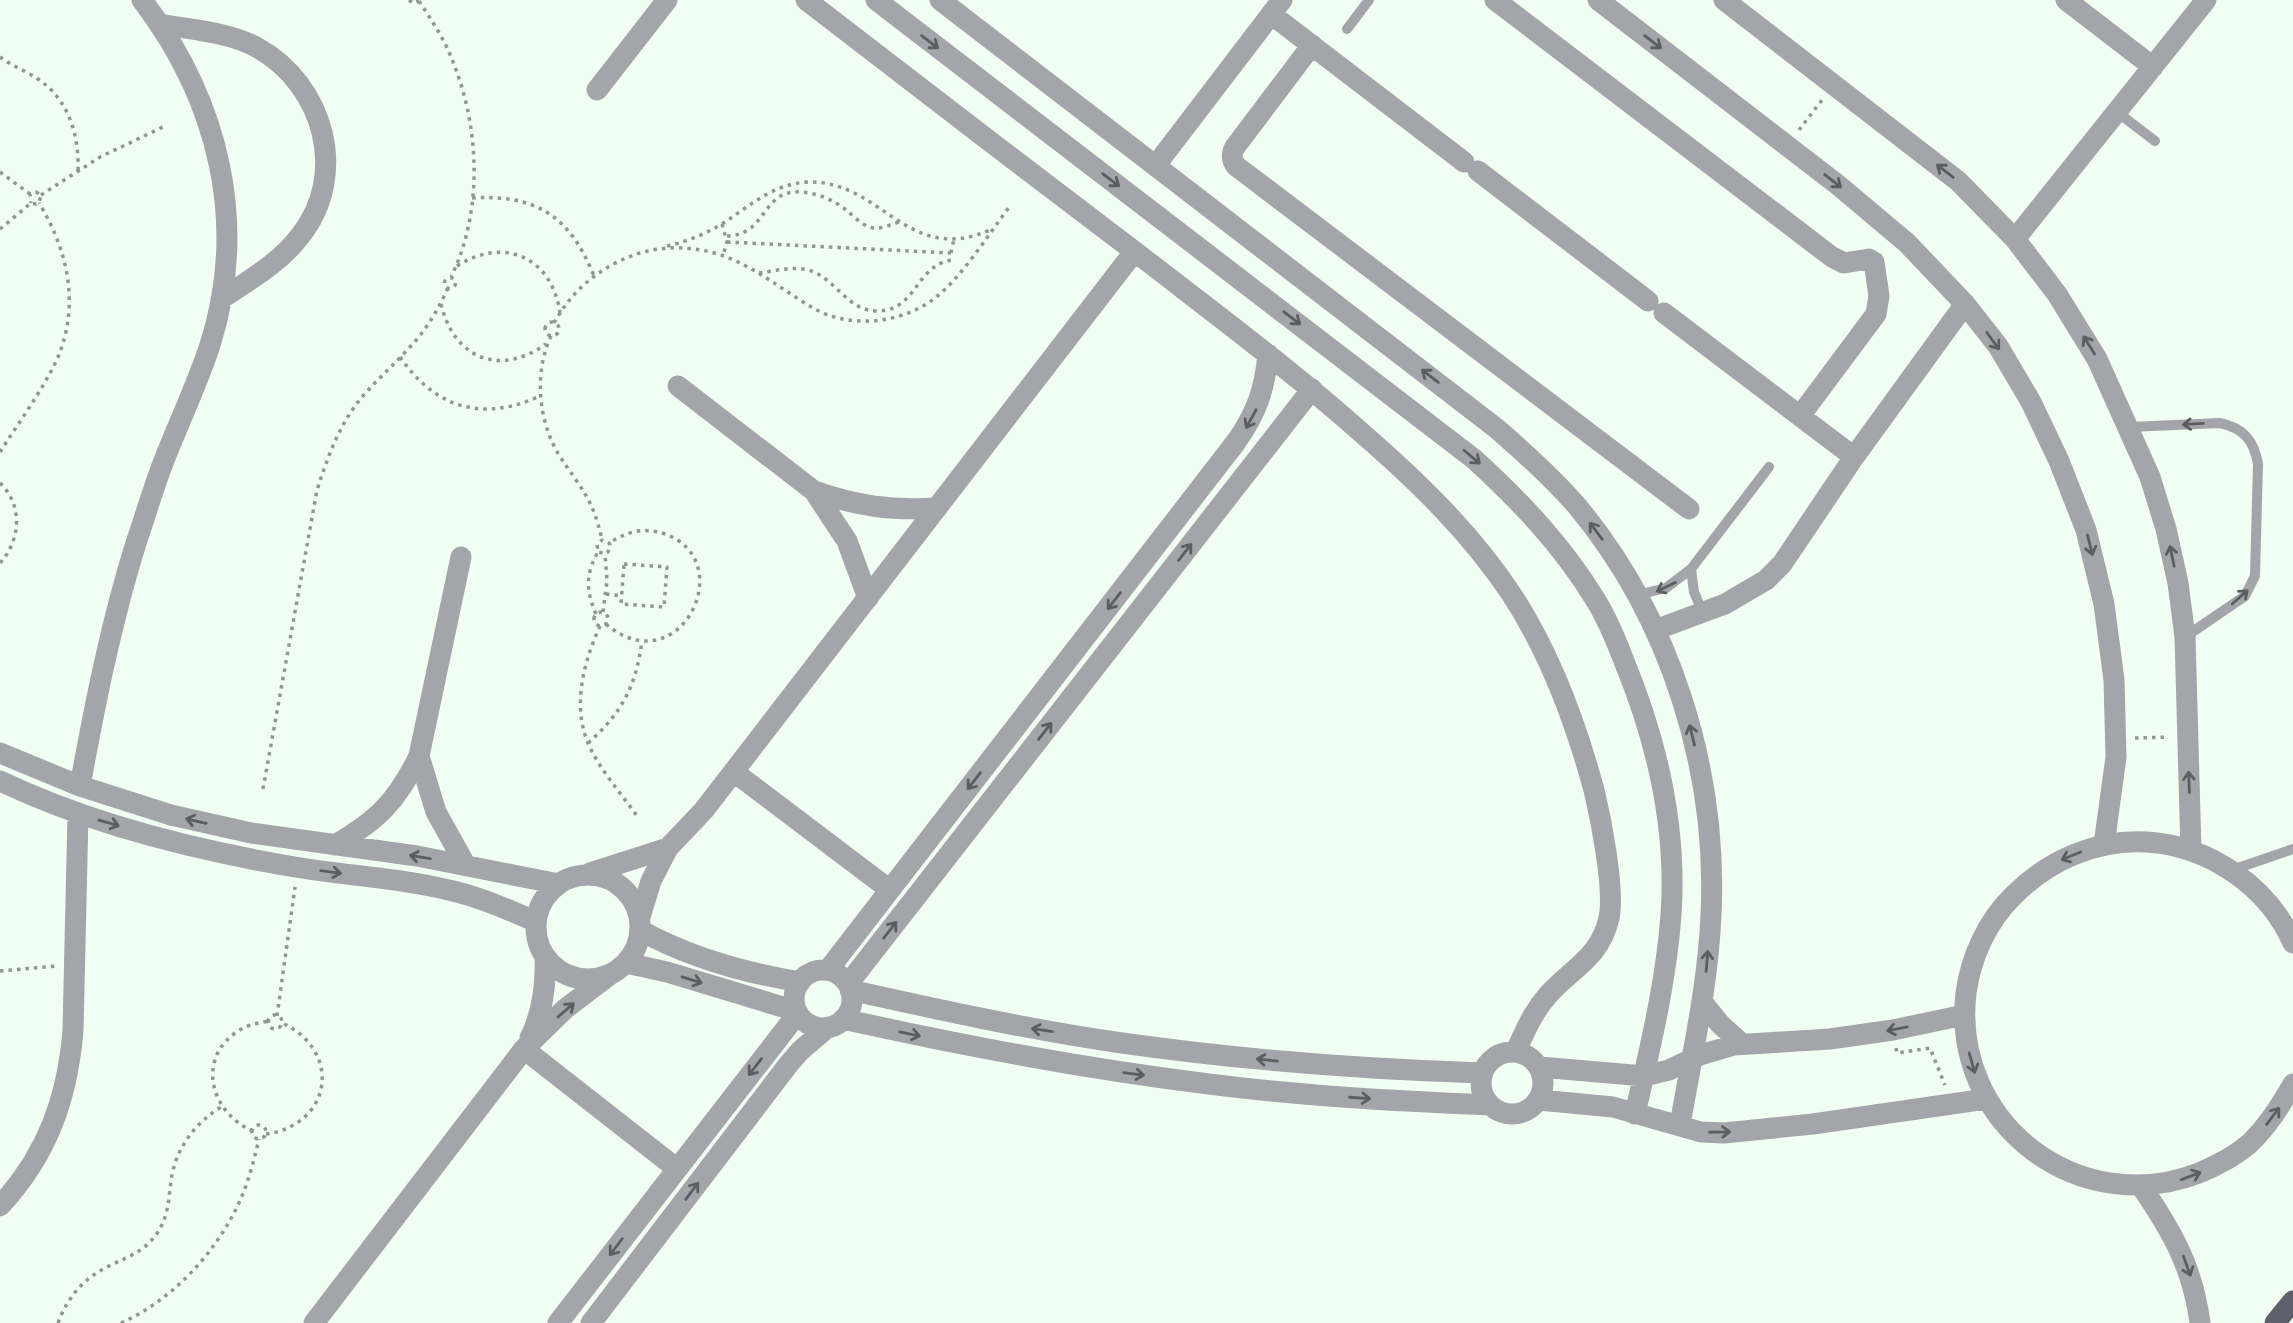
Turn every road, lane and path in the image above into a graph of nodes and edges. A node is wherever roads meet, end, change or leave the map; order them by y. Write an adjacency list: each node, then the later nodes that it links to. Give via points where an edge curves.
1 (142, 0): 15 (street)
2 (409, 0): 13 (path)
3 (667, 0): 21 (street)
4 (806, 0): 44 (street)
5 (876, 0): 65 (street, one-way to 65)
6 (940, 0): 26 (street)
7 (1369, 0): 16 (lane)
8 (1495, 0): 68 (street, via 1837,261 1874,262 1879,296 1876,314)
9 (1598, 0): 25 (street, one-way to 25)
10 (1724, 0): 20 (street)
11 (2066, 0): 19 (street)
12 (2206, 0): 19 (street)
13 (420, 1): 31 (path, via 453,61 464,94 474,163)
14 (1276, 7): 17 (street); 26 (street)
15 (160, 24): 54 (street, via 190,74 211,127 221,172 227,242); 54 (street, via 223,35 257,47 287,68 310,97 323,131 326,167 319,203 301,235 275,262)
16 (1347, 29)
17 (1312, 45): 68 (street); 76 (street, via 1235,147 1232,160 1236,166)
18 (0, 57): 27 (path, via 37,79 62,103 76,135)
19 (2153, 67): 22 (street)
20 (1834, 84): 25 (path); 41 (street, one-way to 20, via 1958,181)
21 (597, 90)
22 (2117, 111): 24 (lane); 41 (street)
23 (163, 127): 27 (path)
24 (2155, 141)
25 (1787, 145): 56 (street, one-way to 56, via 1907,243)
26 (1156, 165): 63 (street)
27 (78, 170): 30 (path)
28 (0, 172): 29 (path)
29 (30, 194): 30 (path); 32 (path)
30 (41, 195): 33 (path)
31 (472, 198): 48 (path); 51 (path, via 498,196 548,213 568,230)
32 (31, 202): 33 (path); 38 (path)
33 (40, 203): 70 (path, via 58,237 68,274 67,326 50,374)
34 (1010, 206): 37 (path)
35 (899, 222): 36 (path, via 851,191 808,183 764,194); 39 (path, via 883,228 864,225 831,200 799,191 777,199 747,232); 40 (path, via 925,235)
36 (722, 224): 39 (path); 43 (path)
37 (994, 228): 40 (path); 49 (path)
38 (0, 229)
39 (727, 236): 42 (path)
40 (954, 239): 45 (path)
41 (2015, 239): 69 (street, one-way to 41, via 2097,359 2057,294)
42 (727, 242): 45 (path); 46 (path)
43 (656, 248): 46 (path); 51 (path, via 634,254)
44 (1134, 252): 61 (street); 75 (street)
45 (951, 253): 47 (path)
46 (722, 256): 50 (path)
47 (954, 260): 49 (path); 50 (path, via 929,270 898,306 876,311 854,304 817,273 795,268)
48 (456, 266): 52 (path); 57 (path, via 488,252 523,257 550,280)
49 (963, 267): 50 (path, via 946,289 924,306 899,317 871,321 843,319 817,310)
50 (759, 274)
51 (594, 276): 57 (path)
52 (451, 277): 53 (path, via 444,281); 53 (path, via 455,285)
53 (448, 288): 55 (path)
54 (221, 299): 103 (street, via 210,345 162,466 132,559 94,707)
55 (441, 304): 60 (path, via 456,341 482,357 512,361); 62 (path)
56 (1965, 304): 71 (street); 97 (street, one-way to 97, via 1998,346 2031,402 2086,530 2105,604)
57 (560, 313): 58 (path)
58 (554, 323): 59 (path, via 558,331); 59 (path, via 545,327)
59 (551, 336): 60 (path)
60 (547, 343): 67 (path)
61 (1268, 354): 66 (street); 116 (street, one-way to 116, via 1260,401 1243,433)
62 (400, 357): 67 (path, via 413,376 451,403 497,410); 104 (path, via 356,404 317,490)
63 (1406, 357): 65 (street); 86 (street, one-way to 63, via 1606,544 1545,471)
64 (678, 386): 74 (street)
65 (1382, 388): 141 (street, one-way to 141, via 1474,459 1546,530 1597,601 1638,694 1657,761 1671,857 1666,968)
66 (1312, 389): 126 (street, one-way to 66); 137 (street, via 1407,472 1462,529 1510,592 1549,662 1579,735 1600,812 1609,915 1603,938 1590,958 1548,995)
67 (541, 396): 77 (path, via 546,426 558,453 589,497)
68 (1800, 416): 71 (street)
69 (2130, 427): 94 (street, one-way to 69, via 2166,529); 94 (lane, one-way to 69, via 2245,596 2251,587 2255,576 2256,452 2251,441 2232,425)
70 (0, 452)
71 (1854, 457): 89 (street, via 1782,564 1747,592)
72 (1769, 467): 83 (lane)
73 (0, 483): 82 (path, via 12,499 17,527 14,542)
74 (814, 491): 75 (street, via 874,507); 87 (street, via 847,541)
75 (937, 508): 87 (street)
76 (1689, 509)
77 (602, 540): 78 (path); 79 (path, via 597,545)
78 (609, 543): 80 (path); 95 (path, via 631,532 656,531 671,537 694,560 700,592 695,608 686,622 666,636)
79 (599, 552): 80 (path); 90 (path, via 592,563 588,589)
80 (605, 554): 84 (path)
81 (461, 557): 100 (street)
82 (0, 562)
83 (1691, 569): 86 (lane, one-way to 86, via 1666,588); 89 (lane)
84 (606, 594): 85 (path); 88 (path)
85 (622, 596): 85 (path, via 621,604 664,607 667,566 624,564)
86 (1637, 596): 93 (street)
87 (868, 598): 101 (street)
88 (603, 612): 90 (path); 91 (path)
89 (1703, 613): 93 (street)
90 (596, 614): 92 (path, via 594,621)
91 (606, 624): 92 (path); 95 (path, via 628,639)
92 (600, 626): 98 (path, via 583,671 581,695)
93 (1655, 630): 127 (street, one-way to 93, via 1711,913 1704,795 1677,681)
94 (2185, 637): 96 (street)
95 (642, 641): 98 (path, via 632,688 606,727)
96 (2188, 736): 97 (path); 111 (street, one-way to 96)
97 (2115, 739): 108 (street)
98 (588, 743): 106 (path)
99 (0, 753): 103 (street)
100 (419, 756): 107 (street, via 386,809); 112 (street, via 436,813)
101 (733, 772): 109 (street); 116 (street)
102 (0, 781): 105 (street)
103 (80, 786): 107 (street, one-way to 103, via 171,815)
104 (263, 789)
105 (78, 814): 113 (street, one-way to 113, via 164,840); 121 (street)
106 (637, 816)
107 (334, 845): 112 (street, one-way to 107)
108 (2104, 845): 111 (street, via 2148,842); 129 (street, one-way to 129, via 2066,857 2032,877 2003,905 1982,939 1968,976)
109 (668, 848): 115 (street); 118 (street, via 651,881)
110 (2293, 849): 114 (lane)
111 (2191, 850): 114 (street)
112 (465, 864): 115 (street)
113 (298, 868): 117 (street, one-way to 117, via 456,892); 130 (path)
114 (2232, 870): 119 (street, via 2276,913)
115 (569, 880): 117 (street, via 548,895); 118 (street, via 594,876 610,880 634,901)
116 (890, 890): 123 (street)
117 (537, 922): 120 (street)
118 (640, 923): 122 (street, via 638,942); 125 (street, via 676,948)
119 (2293, 943)
120 (545, 957): 122 (street, via 555,968 582,979 597,979); 136 (street, via 542,1005)
121 (75, 964): 124 (path); 155 (street, via 74,1031 61,1102 31,1167)
122 (618, 969): 128 (street, one-way to 128, via 667,972); 136 (street, one-way to 122, via 565,1009)
123 (828, 970): 125 (street, via 807,974); 126 (street)
124 (0, 971)
125 (800, 982): 128 (street, via 795,991)
126 (849, 987): 133 (street, via 849,1010); 140 (street, one-way to 126, via 1209,1055 1029,1028)
127 (1702, 1002): 135 (street); 138 (street)
128 (797, 1012): 133 (street, via 810,1025); 153 (street, one-way to 153)
129 (1964, 1015): 134 (street, one-way to 134); 144 (street, one-way to 144, via 1966,1044)
130 (277, 1016): 131 (path); 132 (path)
131 (269, 1021): 132 (path, via 275,1029); 147 (path, via 237,1031 216,1058 213,1075)
132 (282, 1023): 151 (path, via 307,1038 315,1050 320,1092 306,1118)
133 (836, 1023): 146 (street, one-way to 146, via 1211,1084); 161 (street, one-way to 133, via 794,1058)
134 (1893, 1030): 135 (street, via 1830,1040); 143 (path, via 1897,1054 1927,1047 1932,1051)
135 (1742, 1044): 138 (street)
136 (524, 1049): 153 (street); 159 (street)
137 (1516, 1051): 139 (street); 140 (street, via 1502,1053)
138 (1692, 1058): 141 (street); 149 (street)
139 (1540, 1067): 141 (street); 145 (street, via 1544,1078)
140 (1482, 1073): 146 (street, via 1481,1084)
141 (1644, 1076): 148 (street)
142 (2293, 1084): 154 (street, one-way to 142, via 2180,1180 2216,1166 2248,1144 2274,1116)
143 (1947, 1091)
144 (1986, 1099): 149 (street, one-way to 144, via 1701,1132 1737,1132); 154 (street, via 2014,1136 2052,1164 2095,1181)
145 (1539, 1100): 146 (street, via 1521,1113 1510,1114); 148 (street, via 1603,1105)
146 (1490, 1105)
147 (221, 1107): 150 (path); 157 (path, via 184,1142 176,1158 163,1224 154,1238 143,1250 79,1286)
148 (1635, 1114): 149 (street)
149 (1680, 1125)
150 (253, 1131): 151 (path, via 261,1126); 152 (path)
151 (266, 1134): 152 (path)
152 (259, 1139): 158 (path, via 250,1176 215,1243 163,1298)
153 (676, 1168): 160 (street, one-way to 160)
154 (2141, 1186): 162 (street, one-way to 162, via 2185,1260)
155 (0, 1206)
156 (2293, 1301): 163 (main road)
157 (58, 1323)
158 (121, 1323)
159 (314, 1323)
160 (558, 1323)
161 (591, 1323)
162 (2200, 1323)
163 (2275, 1323)

